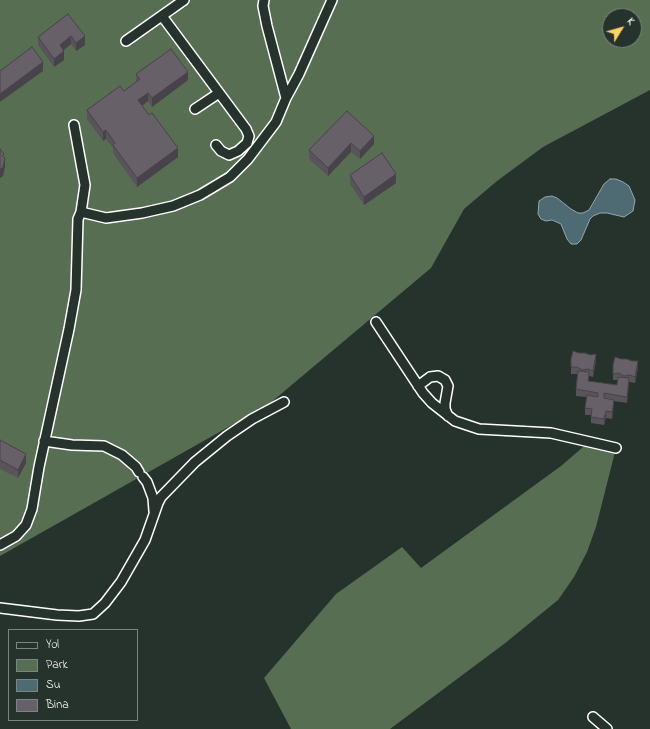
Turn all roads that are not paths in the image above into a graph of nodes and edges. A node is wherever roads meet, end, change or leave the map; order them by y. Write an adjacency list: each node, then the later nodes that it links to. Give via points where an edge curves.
1 (184, 0): 4 (street)
2 (264, 0): 7 (street, via 267,26)
3 (332, 0): 7 (street)
4 (162, 16): 5 (street); 6 (street)
5 (126, 41)
6 (219, 93): 8 (street); 10 (street, via 249,136 247,143 229,155)
7 (286, 98): 11 (street, via 276,122 248,159 230,177 200,195 173,206 142,213 106,218)
8 (195, 109)
9 (74, 125): 11 (street, via 85,185)
10 (216, 145)
11 (81, 212): 18 (street, via 78,219 76,290)
12 (376, 322): 13 (street)
13 (418, 386): 14 (street, via 430,377 438,376 446,380); 15 (street)
14 (448, 392): 15 (street, via 442,399); 17 (street, via 445,403)
15 (429, 400): 17 (street)
16 (284, 402): 20 (street, via 252,419 195,462 161,497)
17 (448, 416): 19 (street, via 479,429 551,433)
18 (44, 441): 20 (street, via 104,446 122,455 136,467 147,482); 21 (street, via 32,509 26,525 16,536)
19 (616, 448)
20 (154, 513): 22 (street, via 145,540 121,582 93,614 57,615)
21 (0, 545)
22 (0, 608)
23 (593, 717): 24 (street)
24 (607, 729)

